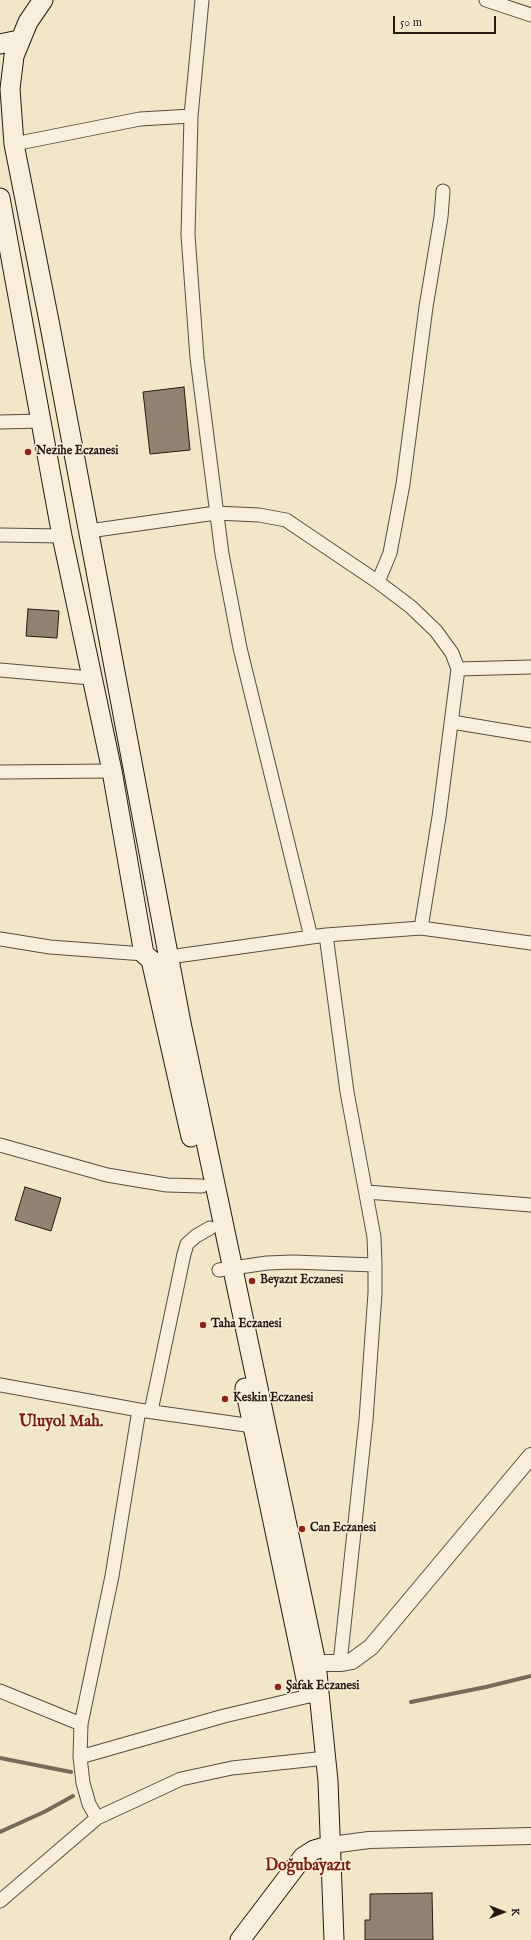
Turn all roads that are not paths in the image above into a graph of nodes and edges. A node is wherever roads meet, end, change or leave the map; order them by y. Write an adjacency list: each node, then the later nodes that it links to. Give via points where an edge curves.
1 (43, 0): 5 (main road)
2 (202, 0): 7 (street)
3 (486, 0): 4 (street)
4 (531, 15)
5 (19, 40): 6 (main road); 8 (main road, via 11,71 10,89)
6 (0, 44)
7 (191, 116): 8 (street, via 140,119); 14 (street, via 188,235 197,358)
8 (14, 144): 15 (main road)
9 (443, 191): 18 (street, via 403,484 390,553)
10 (0, 198): 11 (main road)
11 (5, 248): 12 (main road)
12 (40, 421): 13 (street); 17 (main road)
13 (0, 422)
14 (216, 513): 15 (street); 18 (street, via 259,515 286,520); 29 (street, via 240,648)
15 (89, 531): 32 (main road)
16 (0, 535): 17 (street)
17 (62, 536): 22 (main road)
18 (378, 582): 20 (street, via 411,607 436,631 452,653)
19 (531, 667): 20 (street)
20 (458, 669): 23 (street)
21 (0, 670): 22 (street)
22 (91, 678): 25 (main road)
23 (452, 722): 24 (street); 27 (street)
24 (531, 736)
25 (112, 771): 26 (street); 32 (main road)
26 (0, 772)
27 (421, 928): 28 (street); 31 (street)
28 (326, 935): 29 (street); 35 (street, via 347,1092)
29 (310, 937): 32 (street)
30 (0, 938): 32 (street, via 50,947)
31 (531, 943)
32 (154, 957): 34 (main road); 39 (main road)
33 (0, 1145): 34 (street, via 107,1175 167,1185)
34 (202, 1186): 37 (main road)
35 (367, 1192): 36 (street); 38 (street, via 374,1237)
36 (531, 1205)
37 (210, 1228): 39 (main road); 41 (street, via 196,1236 188,1244 184,1254)
38 (375, 1265): 39 (street, via 293,1262); 45 (street, via 366,1420)
39 (226, 1269): 42 (main road); 44 (main road)
40 (0, 1385): 41 (street)
41 (145, 1410): 42 (street); 48 (street)
42 (253, 1426): 44 (main road)
43 (531, 1456): 45 (street, via 371,1648 352,1661)
44 (310, 1663): 45 (street); 47 (main road); 50 (main road)
45 (340, 1663)
46 (0, 1691): 48 (street)
47 (309, 1696): 49 (street, via 218,1718); 50 (main road)
48 (81, 1724): 49 (street)
49 (80, 1757): 51 (street, via 83,1784 89,1804)
50 (322, 1758): 51 (street, via 232,1768 181,1779); 53 (main road)
51 (97, 1818): 54 (street)
52 (531, 1836): 53 (street, via 369,1840)
53 (331, 1845): 55 (main road, via 314,1850 303,1857); 56 (main road)
54 (0, 1901)
55 (240, 1940)
56 (334, 1940)

